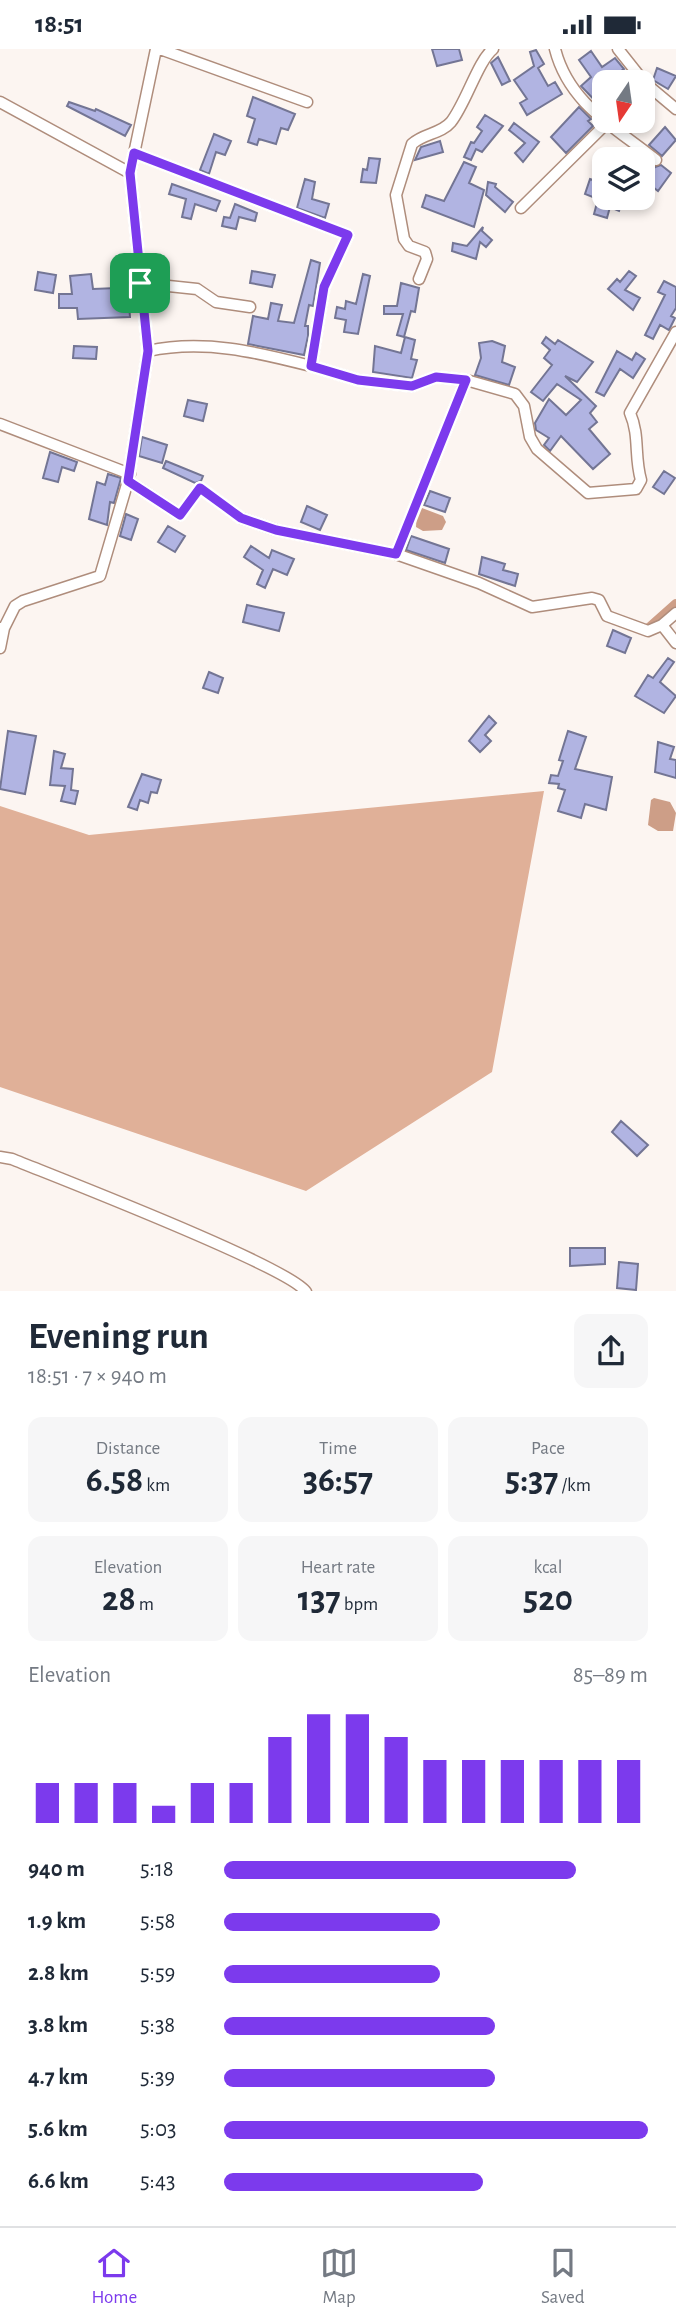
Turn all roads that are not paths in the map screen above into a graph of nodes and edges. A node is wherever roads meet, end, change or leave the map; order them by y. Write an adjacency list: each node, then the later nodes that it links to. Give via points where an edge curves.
1 (158, 49): 8 (street); 13 (street)
2 (493, 49): 17 (street, via 451,121 443,130 412,144 399,184 404,239 425,252 427,259)
3 (555, 49): 10 (street, via 581,102)
4 (618, 49): 5 (street)
5 (633, 70)
6 (655, 93): 9 (street)
7 (0, 102): 15 (street)
8 (307, 103)
9 (676, 109)
10 (592, 111)
11 (597, 133): 16 (street)
12 (620, 133): 14 (street)
13 (134, 153): 15 (street); 22 (street, via 348,235 324,287)
14 (656, 160)
15 (130, 173): 18 (street)
16 (521, 208)
17 (419, 279)
18 (140, 283): 19 (street, via 197,289 216,302); 21 (street)
19 (250, 307)
20 (676, 332): 23 (street, via 630,413 639,444 636,464 641,480 636,489 588,493 537,449 524,406 515,394)
21 (148, 351): 22 (street, via 174,345 243,349); 25 (street)
22 (311, 366): 23 (street, via 358,380 412,386 436,377)
23 (466, 380): 26 (street)
24 (0, 424): 25 (street)
25 (129, 477): 26 (street, via 180,515 200,488 241,518 276,530); 29 (street, via 100,576 15,605)
26 (396, 554): 28 (street, via 532,607 592,598 599,600 614,620 648,631)
27 (676, 613): 28 (street)
28 (662, 625): 30 (street)
29 (2, 628): 31 (street)
30 (676, 643)
31 (0, 648)
32 (0, 1157): 33 (street, via 276,1271)
33 (306, 1291)

